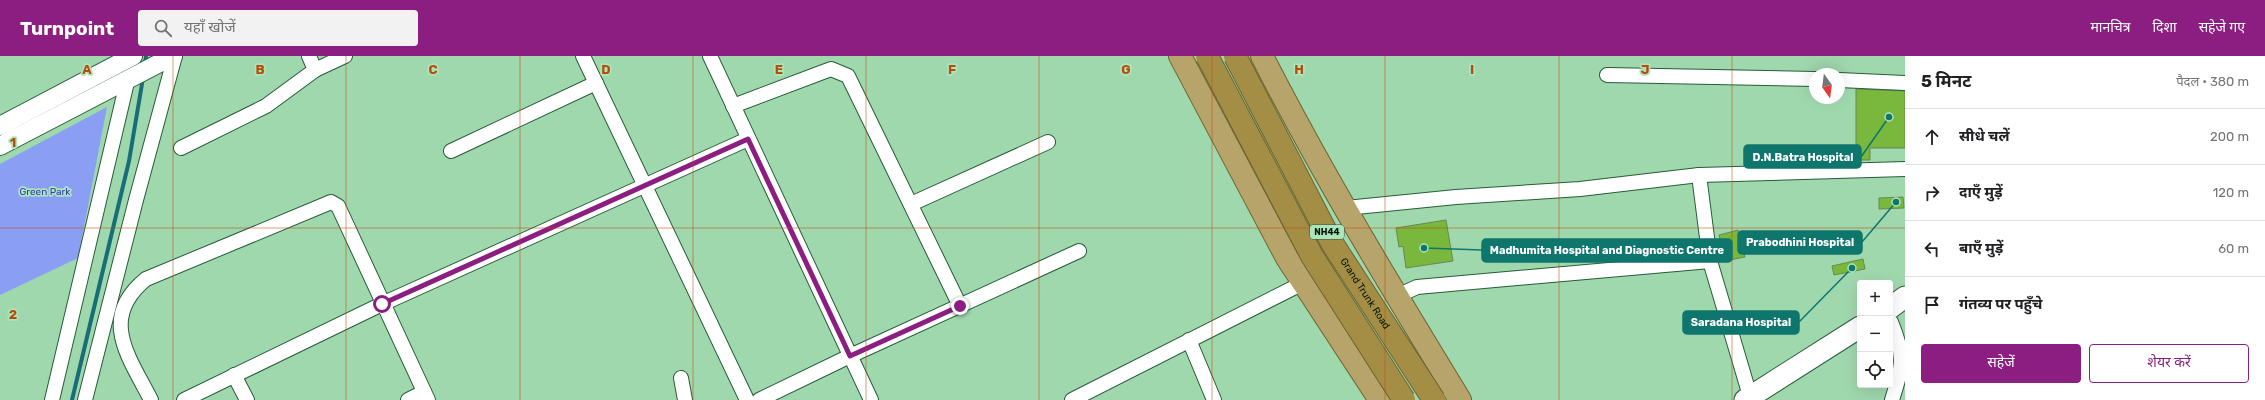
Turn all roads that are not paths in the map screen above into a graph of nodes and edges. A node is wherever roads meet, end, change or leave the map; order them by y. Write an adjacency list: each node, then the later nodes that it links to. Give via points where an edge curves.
1 (309, 56): 11 (street)
2 (345, 56): 11 (street)
3 (583, 56): 16 (street)
4 (710, 56): 18 (street)
5 (1180, 56): 28 (highway)
6 (1207, 56): 62 (highway, NH44, bridge, via 1312,256)
7 (1235, 56): 63 (highway, Grand Trunk Road / NH44, bridge, via 1332,243)
8 (1262, 56): 22 (highway)
9 (132, 57): 19 (street)
10 (171, 57): 13 (street); 50 (street)
11 (315, 70): 24 (street, via 266,106)
12 (1607, 75): 14 (street)
13 (128, 78): 23 (street); 49 (street)
14 (1809, 79)
15 (1845, 80): 17 (street)
16 (596, 83): 25 (street); 29 (street)
17 (1905, 83)
18 (734, 106): 20 (street); 30 (street, via 831,69 848,76)
19 (0, 126)
20 (748, 139): 29 (street); 43 (street)
21 (1048, 142): 30 (street)
22 (1307, 142): 28 (highway); 31 (highway)
23 (0, 146)
24 (181, 148)
25 (451, 151)
26 (1905, 169): 27 (street)
27 (1699, 175): 31 (street, via 1580,189 1456,197); 33 (street)
28 (1246, 181): 34 (highway)
29 (643, 186): 37 (street); 56 (street)
30 (911, 204): 38 (street)
31 (1346, 208): 35 (highway)
32 (1079, 251): 38 (street)
33 (1710, 261): 35 (street, via 1417,287); 48 (street)
34 (1303, 283): 41 (street); 61 (highway)
35 (1397, 296): 64 (highway)
36 (1905, 297): 39 (main road)
37 (382, 304): 44 (street); 46 (street); 51 (street, via 338,206 331,202 325,204 146,280 133,290 120,320 122,335 127,352)
38 (960, 306): 43 (street)
39 (1894, 316): 65 (street, via 1902,369)
40 (1857, 329): 48 (main road)
41 (1189, 340): 47 (street); 60 (street)
42 (1857, 343): 48 (main road)
43 (850, 356): 57 (street); 58 (street)
44 (234, 375): 52 (street); 53 (street)
45 (681, 378): 55 (street)
46 (426, 396): 54 (street)
47 (1087, 397): 59 (street)
48 (1754, 399)
49 (52, 400)
50 (85, 400)
51 (151, 400)
52 (184, 400)
53 (247, 400)
54 (408, 400)
55 (685, 400)
56 (747, 400)
57 (759, 400)
58 (871, 400)
59 (1072, 400)
60 (1214, 400)
61 (1380, 400)
62 (1404, 400)
63 (1434, 400)
64 (1460, 400)
65 (1892, 400)

